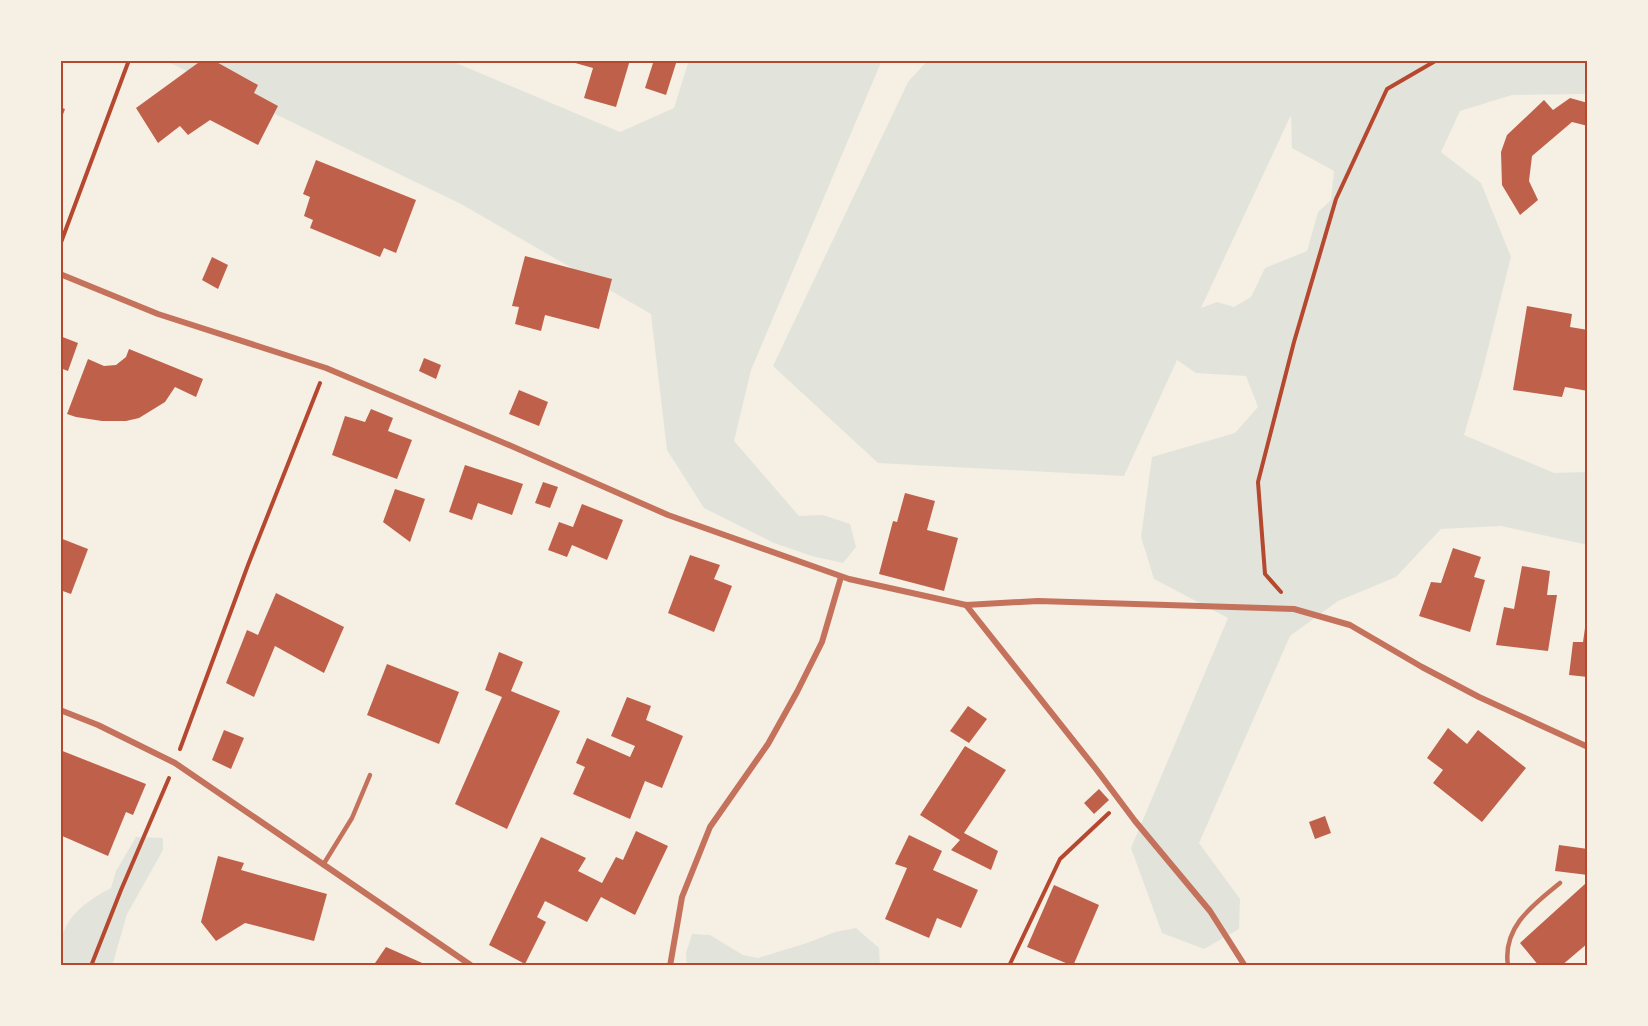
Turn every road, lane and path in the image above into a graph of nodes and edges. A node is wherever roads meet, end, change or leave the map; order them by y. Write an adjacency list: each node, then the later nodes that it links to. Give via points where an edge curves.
1 (129, 60): 3 (path)
2 (1437, 60): 8 (path, via 1387,89 1336,200 1294,342 1258,482 1265,574)
3 (60, 245)
4 (60, 274): 5 (street, via 158,314)
5 (326, 368): 6 (street, via 668,515); 11 (path)
6 (841, 577): 7 (street); 18 (street, via 822,642 797,692 768,744 710,827 682,897)
7 (966, 605): 8 (street, via 1038,601); 13 (street)
8 (1294, 609): 10 (street, via 1350,625 1479,697)
9 (60, 710): 11 (street)
10 (1588, 747)
11 (175, 764): 14 (street); 16 (path)
12 (370, 775): 14 (lane, via 352,818)
13 (1121, 802): 19 (path, via 1060,859); 20 (street, via 1210,911)
14 (323, 865): 17 (street)
15 (1560, 883): 21 (lane, via 1516,923 1509,939)
16 (92, 966)
17 (472, 966)
18 (670, 966)
19 (1009, 966)
20 (1245, 966)
21 (1508, 966)

